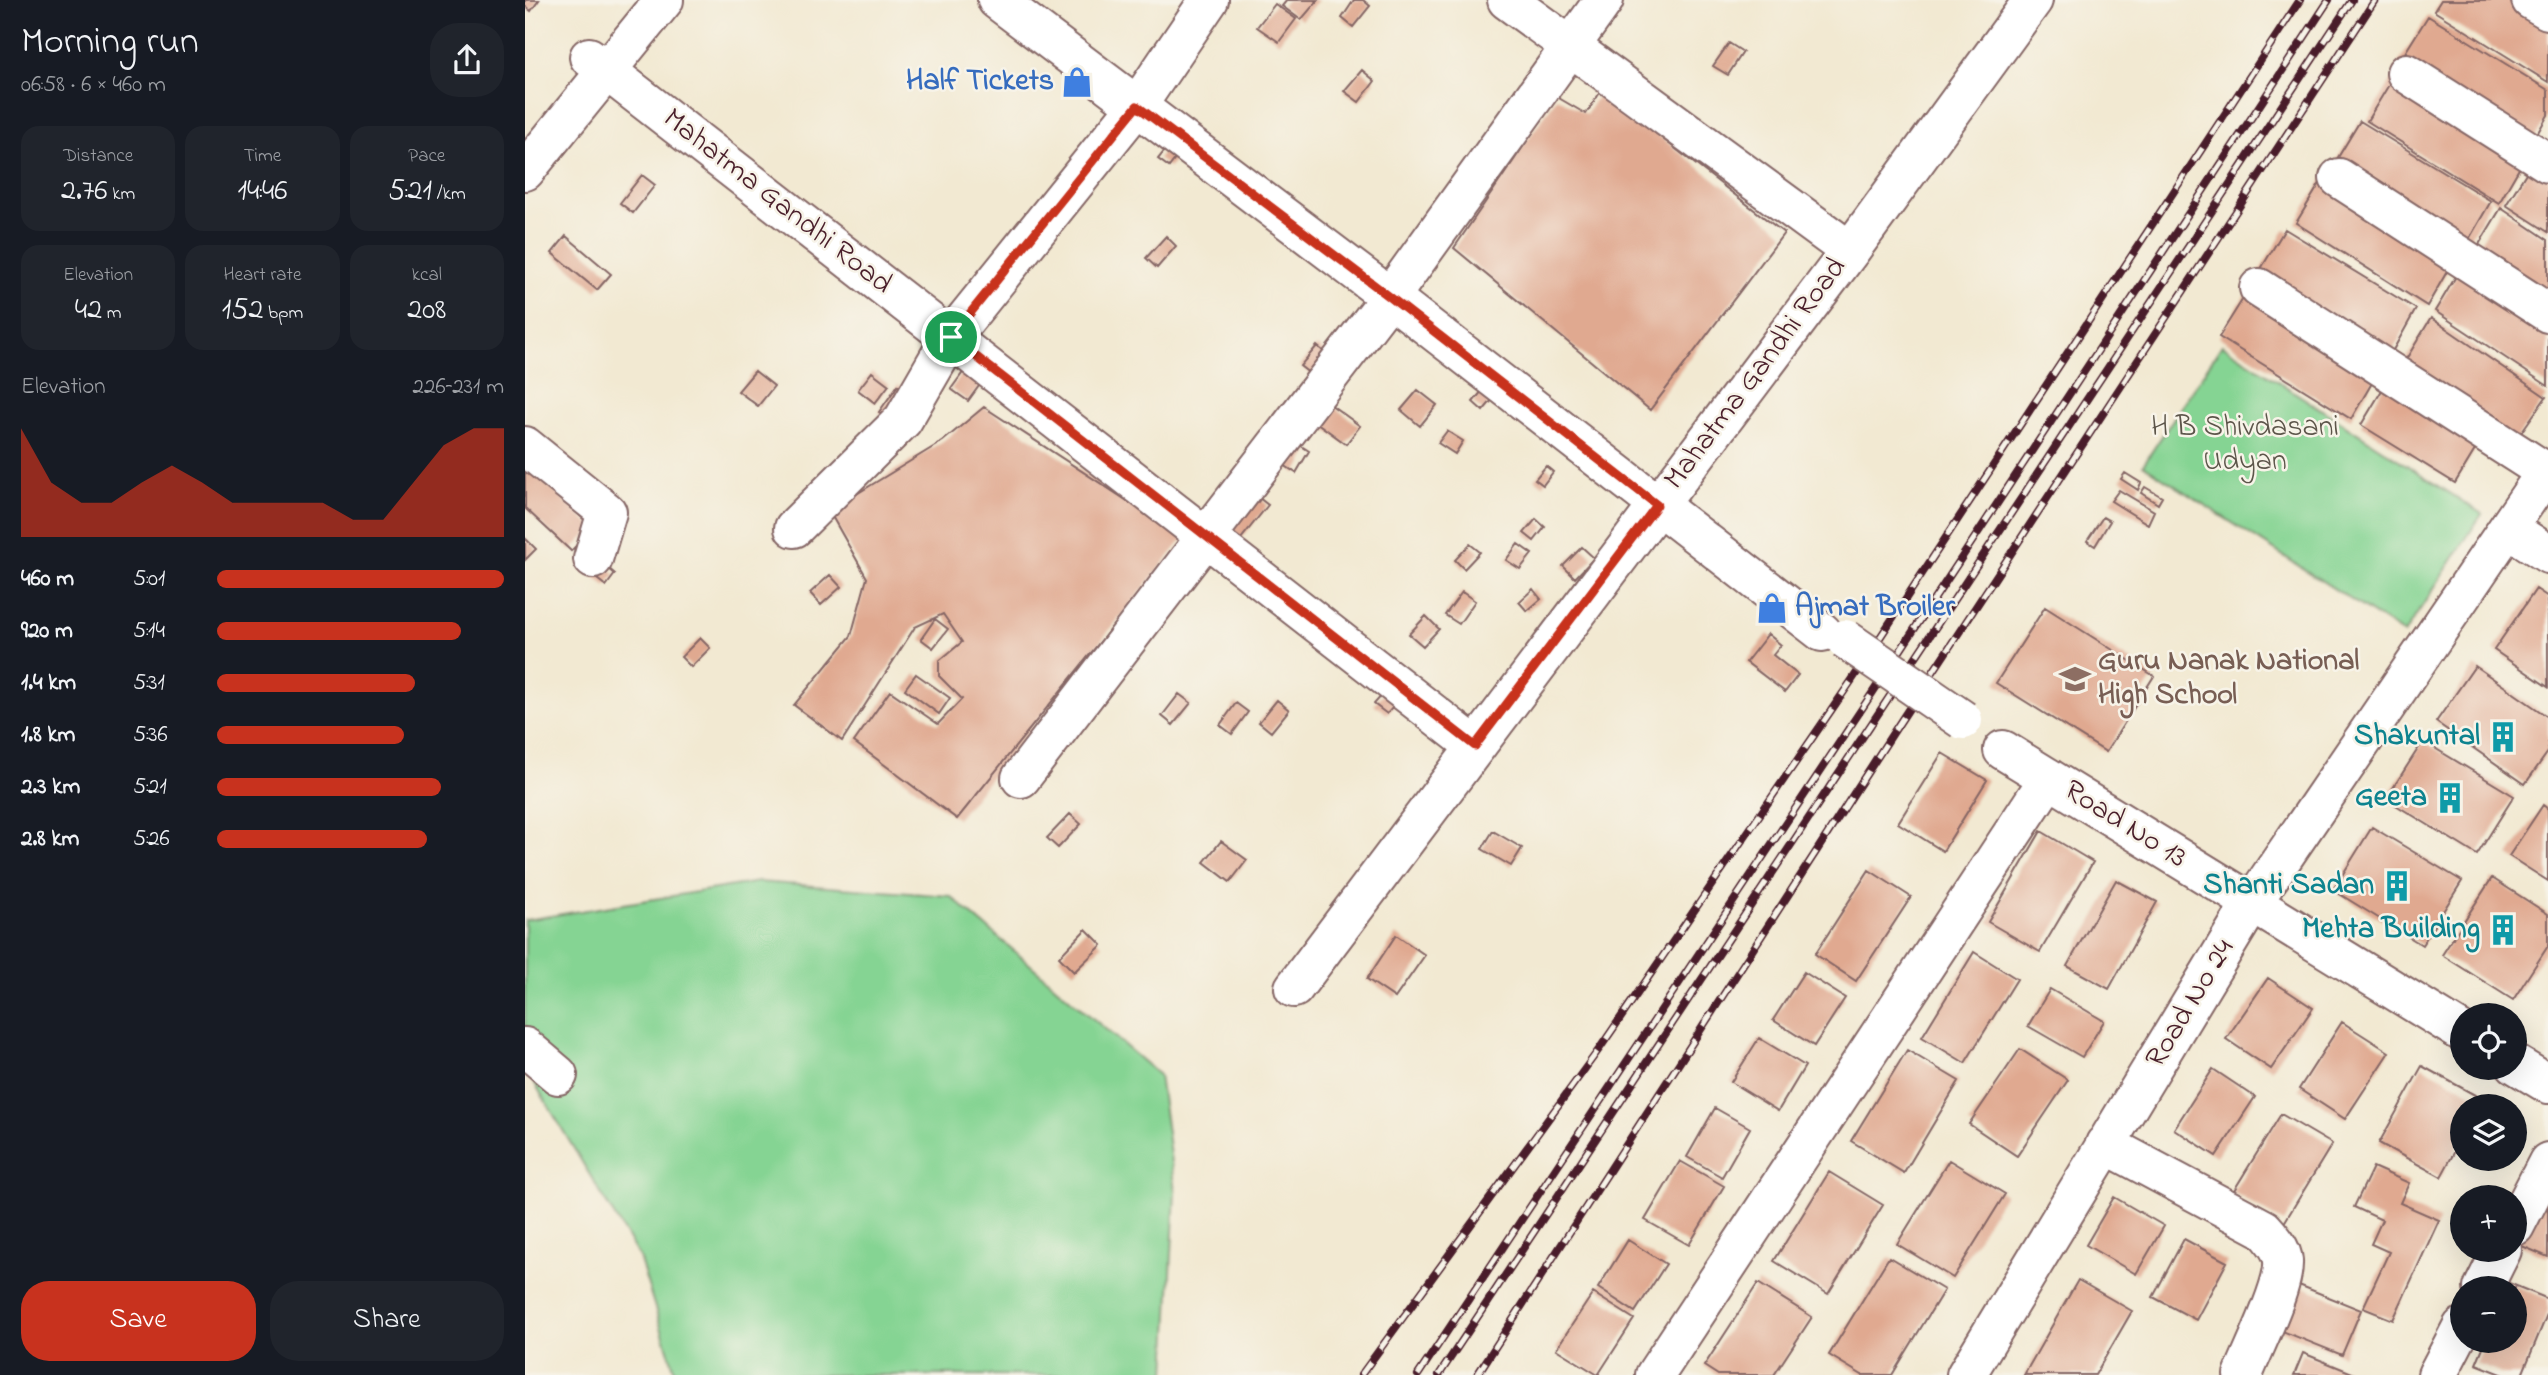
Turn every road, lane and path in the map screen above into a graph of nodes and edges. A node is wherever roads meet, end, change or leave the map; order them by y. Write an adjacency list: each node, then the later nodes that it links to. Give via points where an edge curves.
1 (632, 0): 11 (street)
2 (664, 0): 11 (street)
3 (996, 0): 13 (street)
4 (1209, 0): 13 (street)
5 (1507, 0): 10 (street)
6 (1604, 0): 10 (street)
7 (2033, 0): 18 (street, Mahatma Gandhi Road)
8 (2531, 0): 9 (street)
9 (2548, 10)
10 (1570, 46): 18 (street); 20 (street)
11 (599, 64): 14 (street); 16 (street); 22 (street, Mahatma Gandhi Road)
12 (2406, 73): 15 (street)
13 (1137, 106): 20 (street); 22 (street)
14 (525, 135)
15 (2548, 163)
16 (525, 171)
17 (2339, 178): 21 (street)
18 (1850, 250): 25 (street, Mahatma Gandhi Road)
19 (2259, 288): 24 (street)
20 (1390, 297): 25 (street); 28 (street)
21 (2548, 313)
22 (951, 337): 26 (street, via 903,421); 28 (street, Mahatma Gandhi Road)
23 (525, 446): 30 (street, via 607,512)
24 (2547, 470): 27 (street, Road No 24)
25 (1657, 505): 31 (street, bridge, via 1833,636); 32 (street, Mahatma Gandhi Road)
26 (794, 528)
27 (2508, 528): 29 (street); 36 (street, Road No 24)
28 (1206, 536): 32 (street, Mahatma Gandhi Road); 34 (street)
29 (2548, 554)
30 (593, 559)
31 (1963, 720)
32 (1475, 746): 37 (street, Mahatma Gandhi Road)
33 (2003, 750): 35 (street, Road No 13)
34 (1021, 778)
35 (2049, 778): 36 (street, Road No 13); 47 (street)
36 (2252, 903): 38 (street, Road No 13); 43 (street, Road No 24)
37 (1294, 988)
38 (2450, 1025)
39 (525, 1047): 41 (street)
40 (2527, 1071): 42 (street)
41 (558, 1075)
42 (2548, 1084)
43 (2105, 1144): 48 (street, Road No 24); 49 (street, via 2264,1229 2275,1242 2283,1260 2280,1281)
44 (2548, 1162): 45 (street)
45 (2527, 1203)
46 (2450, 1350): 50 (street)
47 (1667, 1371)
48 (1966, 1375)
49 (2243, 1375)
50 (2437, 1375)

